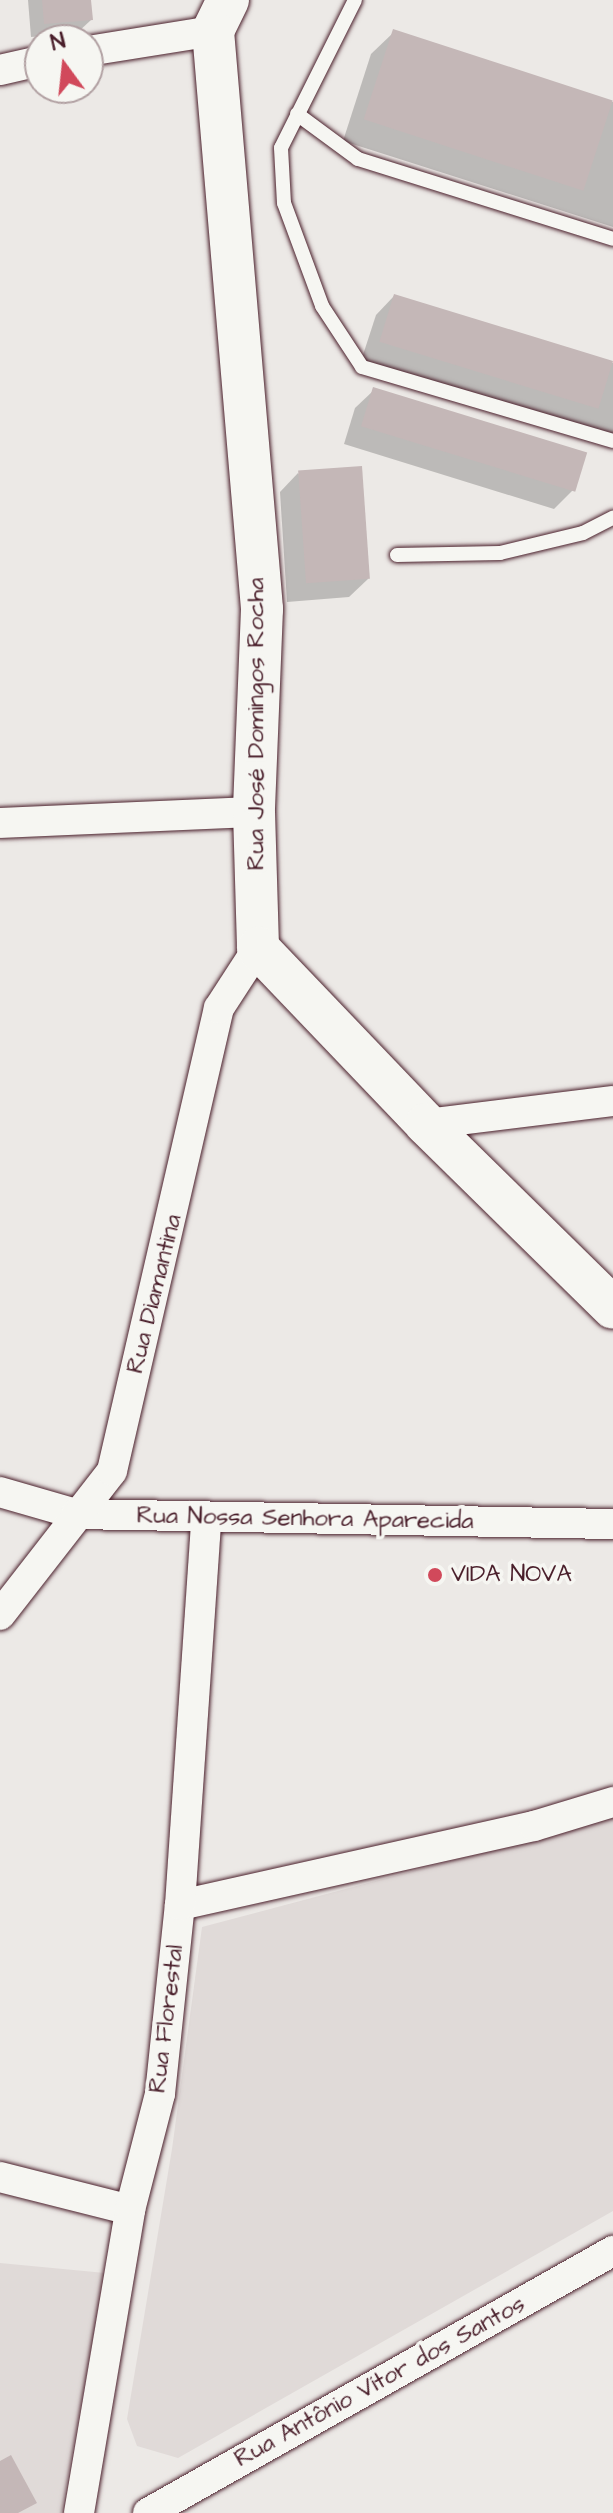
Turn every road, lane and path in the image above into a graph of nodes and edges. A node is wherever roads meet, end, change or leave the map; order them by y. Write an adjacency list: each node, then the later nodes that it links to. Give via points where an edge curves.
1 (355, 0): 6 (lane)
2 (220, 15): 3 (street); 11 (street, Rua José Domingos Rocha, via 262,609)
3 (104, 47)
4 (24, 65): 5 (street)
5 (0, 70)
6 (297, 114): 7 (lane, via 358,159); 8 (lane, via 281,148 284,203 322,306 362,367)
7 (613, 239)
8 (613, 441)
9 (613, 518): 10 (lane, via 583,533 500,553)
10 (397, 555)
11 (254, 812): 12 (street); 13 (street, Rua José Domingos Rocha)
12 (0, 823)
13 (258, 948): 15 (street); 18 (street, Rua Diamantina, via 219,1008 112,1471)
14 (613, 1101): 15 (street)
15 (426, 1124): 16 (street)
16 (613, 1308)
17 (0, 1492): 18 (street, Rua Nossa Senhora Aparecida)
18 (76, 1514): 19 (street, Rua Nossa Senhora Aparecida); 21 (street, Rua Diamantina)
19 (206, 1519): 20 (street, Rua Nossa Senhora Aparecida); 23 (street, Rua Florestal)
20 (613, 1524)
21 (0, 1615)
22 (613, 1802): 23 (street, via 534,1826)
23 (180, 1905): 25 (street, Rua Florestal, via 160,2094)
24 (0, 2177): 25 (street)
25 (130, 2210): 27 (street, Rua Florestal)
26 (613, 2251): 28 (street, Rua Antônio Vítor dos Santos)
27 (79, 2513)
28 (148, 2513)

